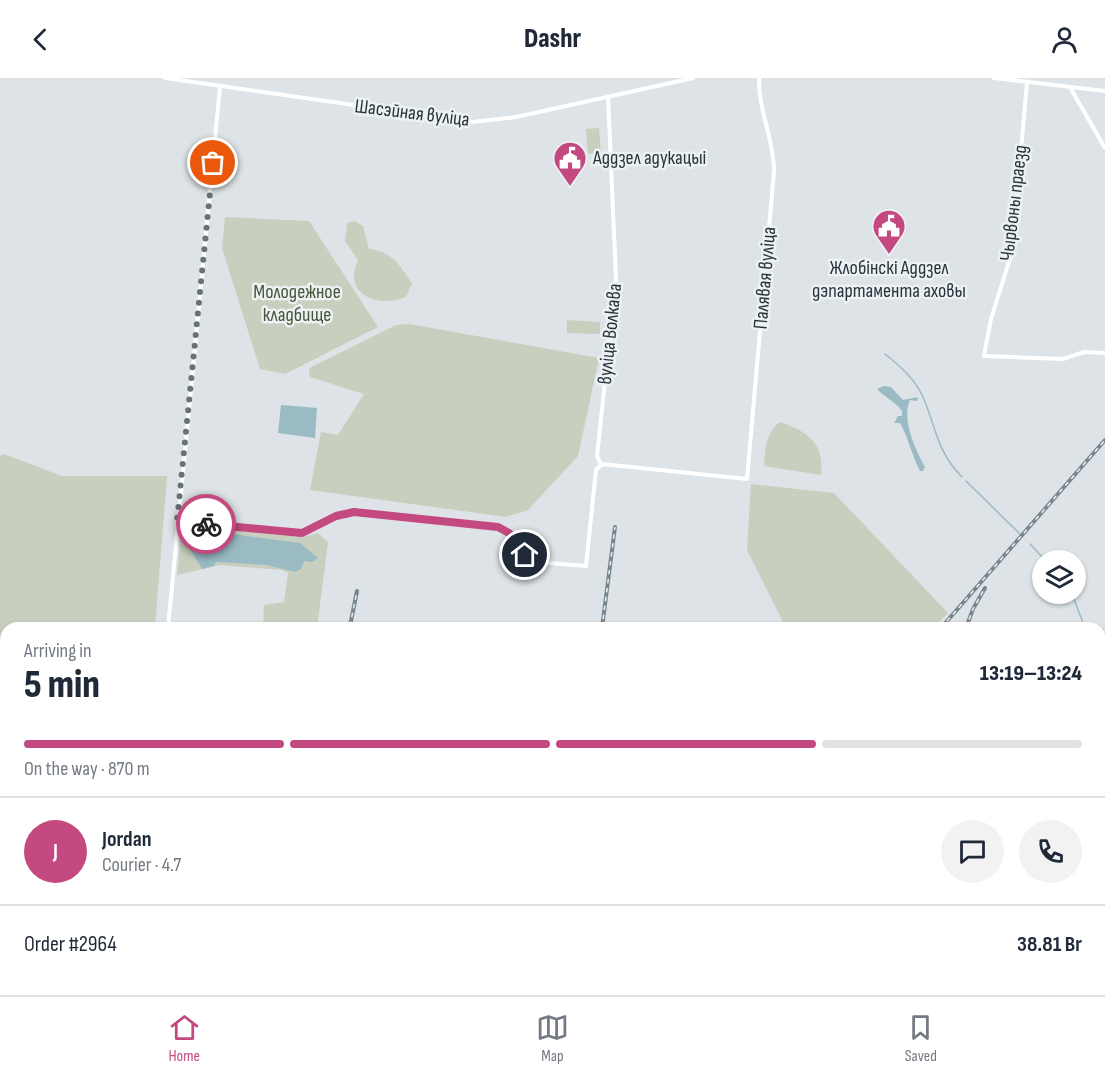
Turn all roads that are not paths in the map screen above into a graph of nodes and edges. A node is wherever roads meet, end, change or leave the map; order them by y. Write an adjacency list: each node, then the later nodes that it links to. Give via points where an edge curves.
1 (165, 78): 6 (street, Шасэйная вуліца)
2 (693, 78): 9 (street, Шасэйная вуліца)
3 (759, 78): 12 (street, Палявая вуліца, via 760,104 774,171 747,479)
4 (994, 78): 5 (street)
5 (1027, 82): 7 (street); 11 (street, Чырвоны праезд, via 1012,252 984,356 1063,359 1084,352)
6 (220, 87): 9 (street, Шасэйная вуліца, via 472,122); 13 (street)
7 (1070, 88): 8 (street); 10 (street)
8 (1105, 91)
9 (608, 96): 12 (street, вуліца Волкава, via 616,279 597,456)
10 (1105, 147)
11 (1105, 353)
12 (602, 464): 13 (street, вуліца Волкава, via 596,470 586,566 530,558 509,533 498,527 354,512 336,516 302,533)
13 (177, 521): 14 (street)
14 (169, 622)

